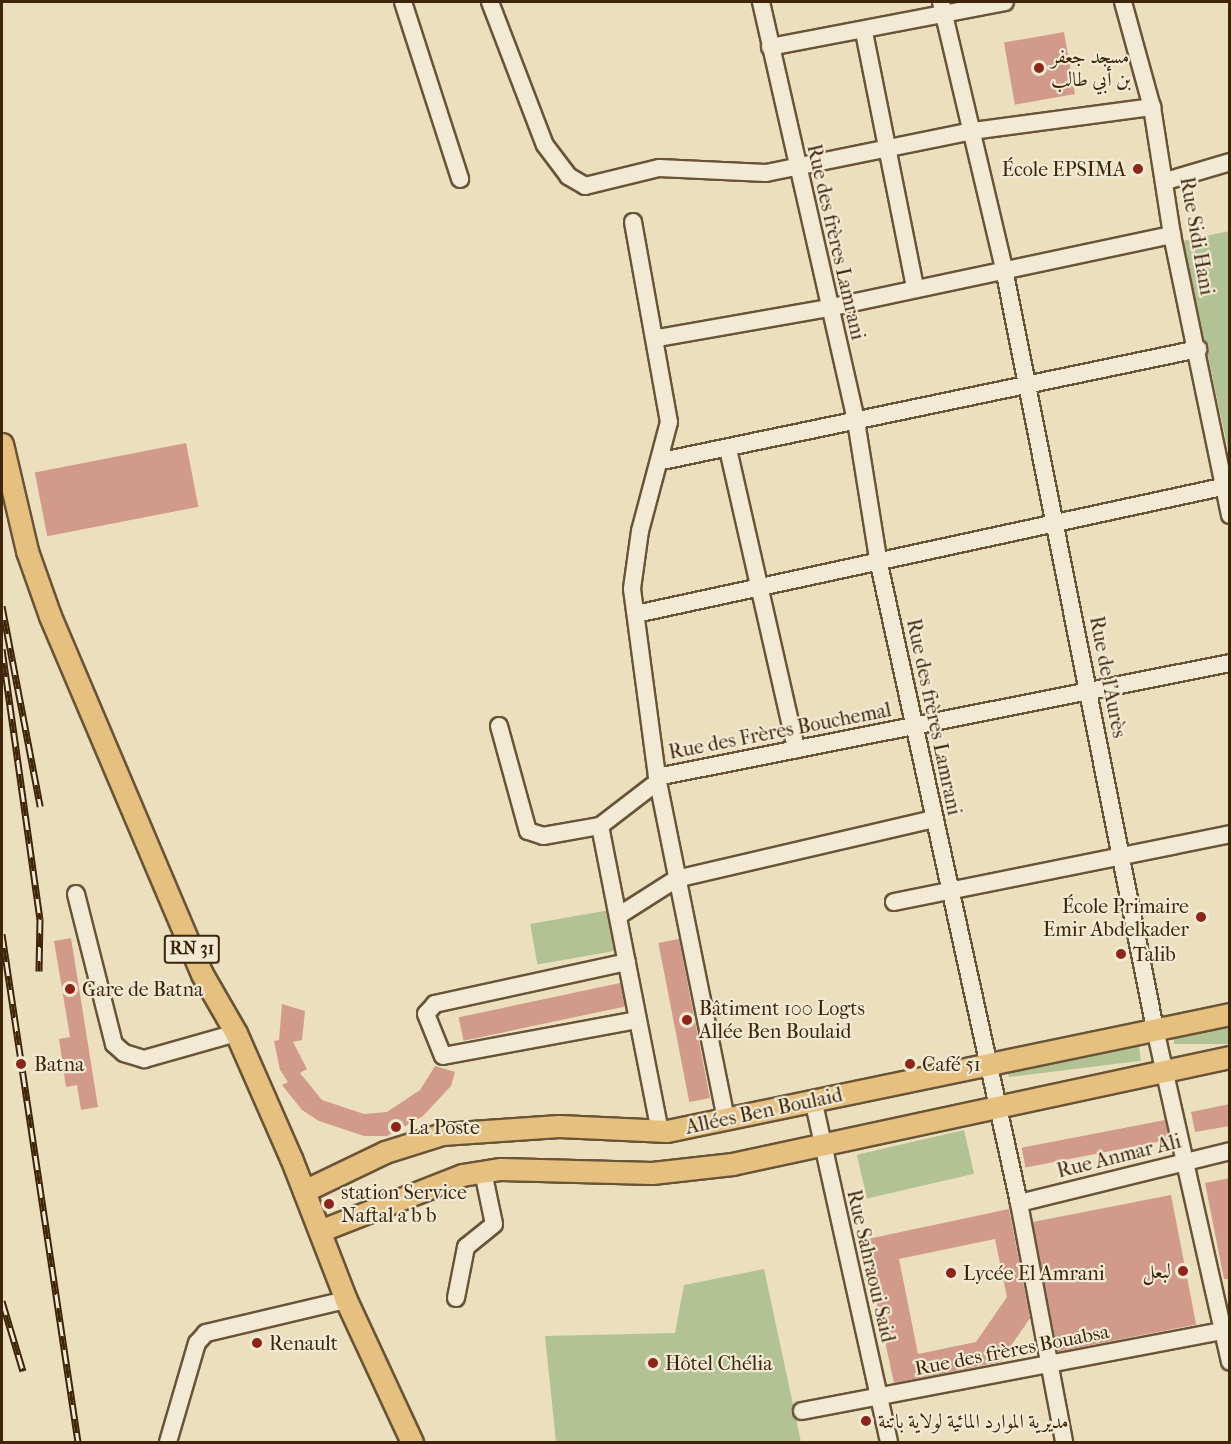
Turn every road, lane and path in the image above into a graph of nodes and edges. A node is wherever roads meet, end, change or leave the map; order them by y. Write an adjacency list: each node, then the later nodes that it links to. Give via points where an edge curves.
1 (403, 2): 14 (street)
2 (490, 2): 13 (street, via 545,145 574,182 585,186 659,168 737,174)
3 (761, 2): 8 (street, Rue des frères Lamrani)
4 (1005, 2): 6 (street)
5 (1123, 2): 9 (street, Rue Sidi Hani)
6 (942, 9): 7 (street); 10 (street, Rue de l'Aurès)
7 (864, 32): 8 (street); 11 (street)
8 (770, 47): 13 (street, Rue des frères Lamrani)
9 (1152, 107): 10 (street); 15 (street, Rue Sidi Hani)
10 (972, 130): 11 (street); 18 (street, Rue de l'Aurès)
11 (888, 149): 13 (street); 19 (street)
12 (1230, 162): 15 (street)
13 (799, 165): 20 (street, Rue des frères Lamrani)
14 (460, 179)
15 (1166, 181): 17 (street, Rue Sidi Hani)
16 (633, 222): 21 (street)
17 (1172, 235): 18 (street); 22 (street, Rue Sidi Hani)
18 (1004, 269): 19 (street); 23 (street, Rue de l'Aurès)
19 (915, 288): 20 (street)
20 (828, 308): 21 (street); 24 (street, Rue des frères Lamrani)
21 (657, 338): 27 (street, via 669,422)
22 (1198, 349): 23 (street); 28 (street, Rue Sidi Hani)
23 (1025, 384): 24 (street); 30 (street, Rue de l'Aurès)
24 (856, 421): 26 (street); 31 (street, Rue des frères Lamrani)
25 (2, 444): 53 (main road, RN 31, via 27,551 50,616 202,974)
26 (728, 449): 27 (street); 32 (street)
27 (662, 461): 33 (street, via 640,531 632,589)
28 (1222, 487): 29 (street, Rue Sidi Hani); 30 (street)
29 (1230, 515)
30 (1057, 524): 31 (street); 35 (street, Rue de l'Aurès)
31 (879, 564): 32 (street); 36 (street, Rue des frères Lamrani)
32 (760, 585): 33 (street); 38 (street)
33 (636, 614): 39 (street)
34 (1230, 663): 35 (street, Rue des Frères Bouchemal)
35 (1089, 692): 36 (street, Rue des Frères Bouchemal); 43 (street, Rue de l'Aurès)
36 (917, 725): 38 (street, Rue des Frères Bouchemal); 40 (street, Rue des frères Lamrani)
37 (499, 726): 41 (street, via 528,831 543,836)
38 (796, 749): 39 (street, Rue des Frères Bouchemal)
39 (654, 782): 41 (street, Rue des Frères Bouchemal); 44 (street)
40 (933, 819): 44 (street); 45 (street, Rue des frères Lamrani)
41 (600, 826): 48 (street)
42 (1230, 834): 43 (street)
43 (1125, 858): 45 (street); 52 (street, Rue de l'Aurès)
44 (676, 879): 48 (street); 59 (street)
45 (952, 891): 47 (street); 55 (street, Rue des frères Lamrani)
46 (76, 894): 53 (street, via 114,1044 124,1053 144,1059)
47 (894, 902)
48 (618, 916): 49 (street)
49 (627, 962): 51 (street); 51 (street, via 435,1004 426,1014 443,1056)
50 (1230, 1014): 52 (main road, Allées Ben Boulaid)
51 (638, 1020): 60 (street)
52 (1155, 1029): 55 (main road, Allées Ben Boulaid); 56 (street, Rue de l'Aurès)
53 (236, 1033): 65 (main road, RN 31)
54 (1230, 1057): 56 (main road)
55 (987, 1067): 57 (main road, Allées Ben Boulaid); 58 (street, Rue des frères Lamrani)
56 (1166, 1072): 58 (main road); 63 (street, Rue de l'Aurès)
57 (813, 1099): 59 (main road, Allées Ben Boulaid); 61 (street, Rue Sahraoui Said)
58 (996, 1111): 61 (main road); 66 (street, Rue des frères Lamrani)
59 (726, 1120): 60 (main road, Allées Ben Boulaid)
60 (660, 1131): 65 (main road, Allées Ben Boulaid, via 559,1126 442,1134 385,1152)
61 (823, 1148): 64 (main road, via 652,1173 550,1169); 73 (street, Rue Sahraoui Said)
62 (1230, 1151): 63 (street, Rue Anmar Ali)
63 (1185, 1162): 66 (street, Rue Anmar Ali); 70 (street, Rue de l'Aurès)
64 (483, 1172): 67 (main road, via 424,1188); 68 (street, via 494,1224 466,1247)
65 (304, 1191): 67 (main road, RN 31)
66 (1019, 1203): 72 (street, Rue des frères Lamrani)
67 (321, 1230): 69 (main road, RN 31)
68 (456, 1298)
69 (346, 1300): 75 (street, via 217,1328 203,1335); 76 (main road, RN 31)
70 (1226, 1329): 71 (street, Rue de l'Aurès); 72 (street, Rue des frères Bouabsa)
71 (1230, 1362)
72 (1048, 1367): 73 (street, Rue des frères Bouabsa); 78 (street, Rue des frères Lamrani)
73 (879, 1396): 74 (street, Rue des frères Bouabsa); 77 (street, Rue Sahraoui Said)
74 (802, 1412)
75 (168, 1443)
76 (412, 1443)
77 (889, 1443)
78 (1064, 1443)

